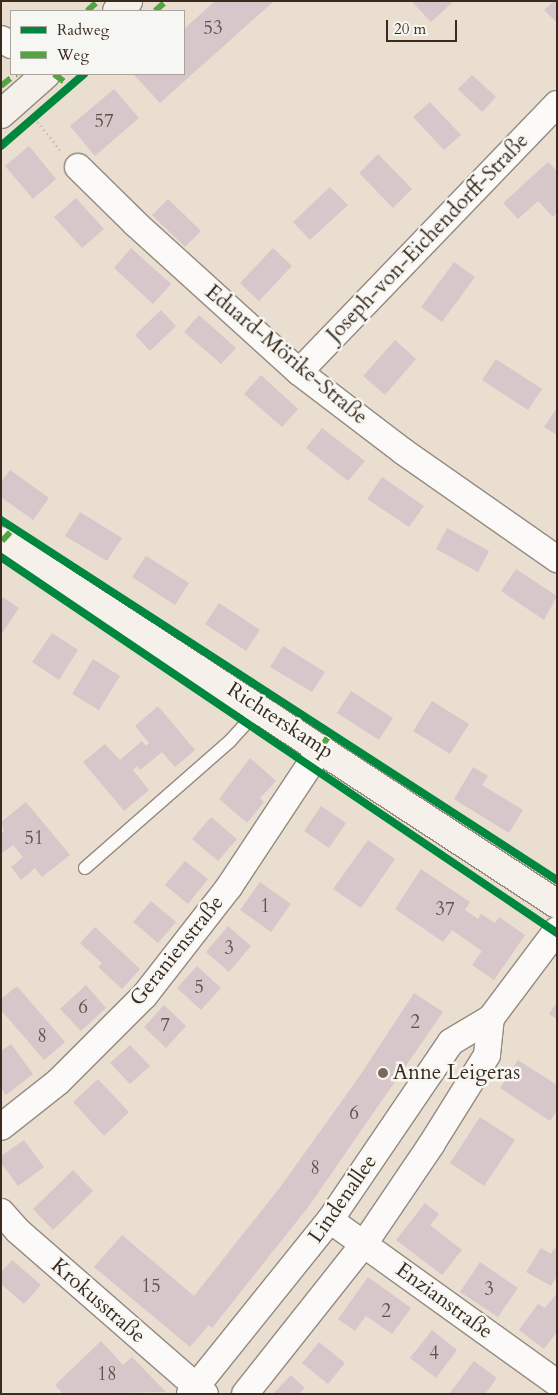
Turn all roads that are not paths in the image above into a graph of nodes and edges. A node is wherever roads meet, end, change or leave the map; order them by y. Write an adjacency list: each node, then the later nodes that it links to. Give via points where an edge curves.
1 (128, 1): 2 (street)
2 (118, 10)
3 (45, 75): 4 (street)
4 (10, 107)
5 (556, 107): 7 (street, Joseph-von-Eichendorff-Straße)
6 (78, 167): 7 (street, Eduard-Mörike-Straße)
7 (299, 372): 9 (street, Eduard-Mörike-Straße, via 404,452)
8 (2, 542): 10 (street, Richterskamp)
9 (557, 559)
10 (260, 708): 11 (street, Richterskamp); 12 (lane, via 230,741)
11 (321, 748): 13 (street, Richterskamp, via 404,806); 16 (street, Geranienstraße, via 229,888 145,995 58,1082)
12 (85, 868)
13 (557, 904)
14 (557, 930): 15 (street, Lindenallee)
15 (491, 1018): 17 (street, Lindenallee, via 451,1042); 19 (street, Lindenallee, via 487,1055)
16 (1, 1128)
17 (330, 1220): 19 (street, Enzianstraße); 21 (street, Lindenallee)
18 (7, 1230): 21 (street, Krokusstraße)
19 (364, 1244): 20 (street, Enzianstraße); 22 (street, Lindenallee)
20 (557, 1383)
21 (198, 1391)
22 (245, 1394)

